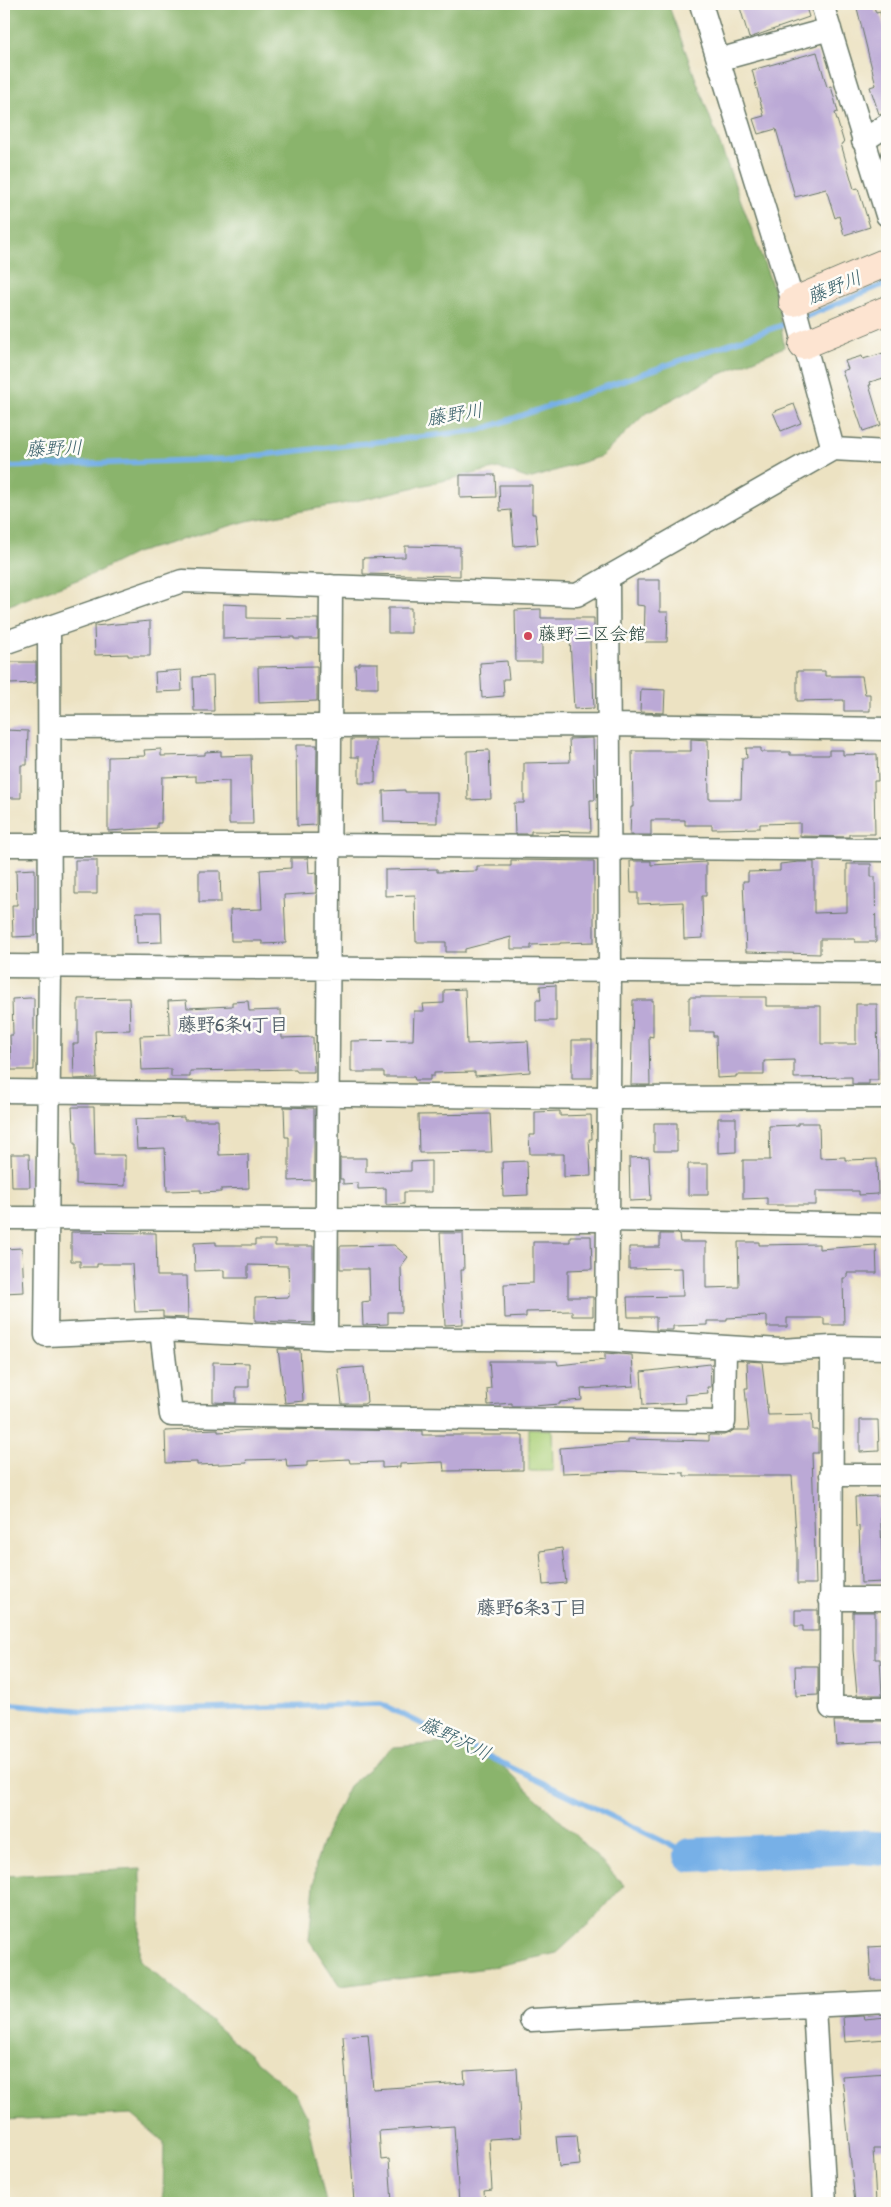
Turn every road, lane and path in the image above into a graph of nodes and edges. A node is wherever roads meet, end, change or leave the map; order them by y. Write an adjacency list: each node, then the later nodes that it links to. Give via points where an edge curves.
1 (701, 4): 4 (street)
2 (822, 4): 3 (street)
3 (830, 30): 4 (street); 6 (street)
4 (718, 60): 9 (street)
5 (887, 125): 6 (street)
6 (863, 141): 7 (street)
7 (887, 214)
8 (887, 262): 9 (street)
9 (792, 302): 11 (street)
10 (887, 310): 11 (street)
11 (803, 345): 12 (street)
12 (833, 449): 13 (street); 14 (street)
13 (887, 452)
14 (608, 577): 15 (street, via 577,595); 18 (street)
15 (331, 586): 16 (street, via 182,581); 19 (street)
16 (49, 627): 17 (street); 20 (street)
17 (4, 642)
18 (608, 725): 19 (street); 21 (street); 25 (street)
19 (330, 726): 20 (street); 24 (street)
20 (50, 727): 23 (street)
21 (887, 729)
22 (4, 845): 23 (street)
23 (49, 845): 24 (street); 28 (street)
24 (331, 845): 25 (street); 29 (street)
25 (609, 848): 26 (street); 30 (street)
26 (887, 850)
27 (4, 966): 28 (street)
28 (50, 966): 29 (street); 33 (street)
29 (330, 968): 30 (street); 34 (street)
30 (610, 970): 31 (street); 36 (street)
31 (887, 973)
32 (4, 1091): 33 (street)
33 (48, 1092): 34 (street); 38 (street)
34 (329, 1095): 36 (street); 39 (street)
35 (887, 1097): 36 (street)
36 (608, 1098): 40 (street)
37 (4, 1218): 38 (street)
38 (47, 1219): 39 (street); 42 (street, via 46,1335)
39 (327, 1219): 40 (street); 43 (street)
40 (608, 1220): 41 (street); 44 (street)
41 (887, 1225)
42 (162, 1330): 43 (street); 45 (street, via 171,1415 724,1422)
43 (326, 1338): 44 (street)
44 (607, 1340): 45 (street)
45 (725, 1347): 46 (street, via 780,1350)
46 (832, 1347): 47 (street); 49 (street)
47 (887, 1348)
48 (887, 1475): 49 (street)
49 (831, 1476): 50 (street)
50 (830, 1599): 51 (street); 52 (street, via 831,1708)
51 (887, 1599)
52 (887, 1708)
53 (887, 2002): 54 (street)
54 (814, 2006): 55 (street); 56 (street)
55 (531, 2020)
56 (825, 2203)

